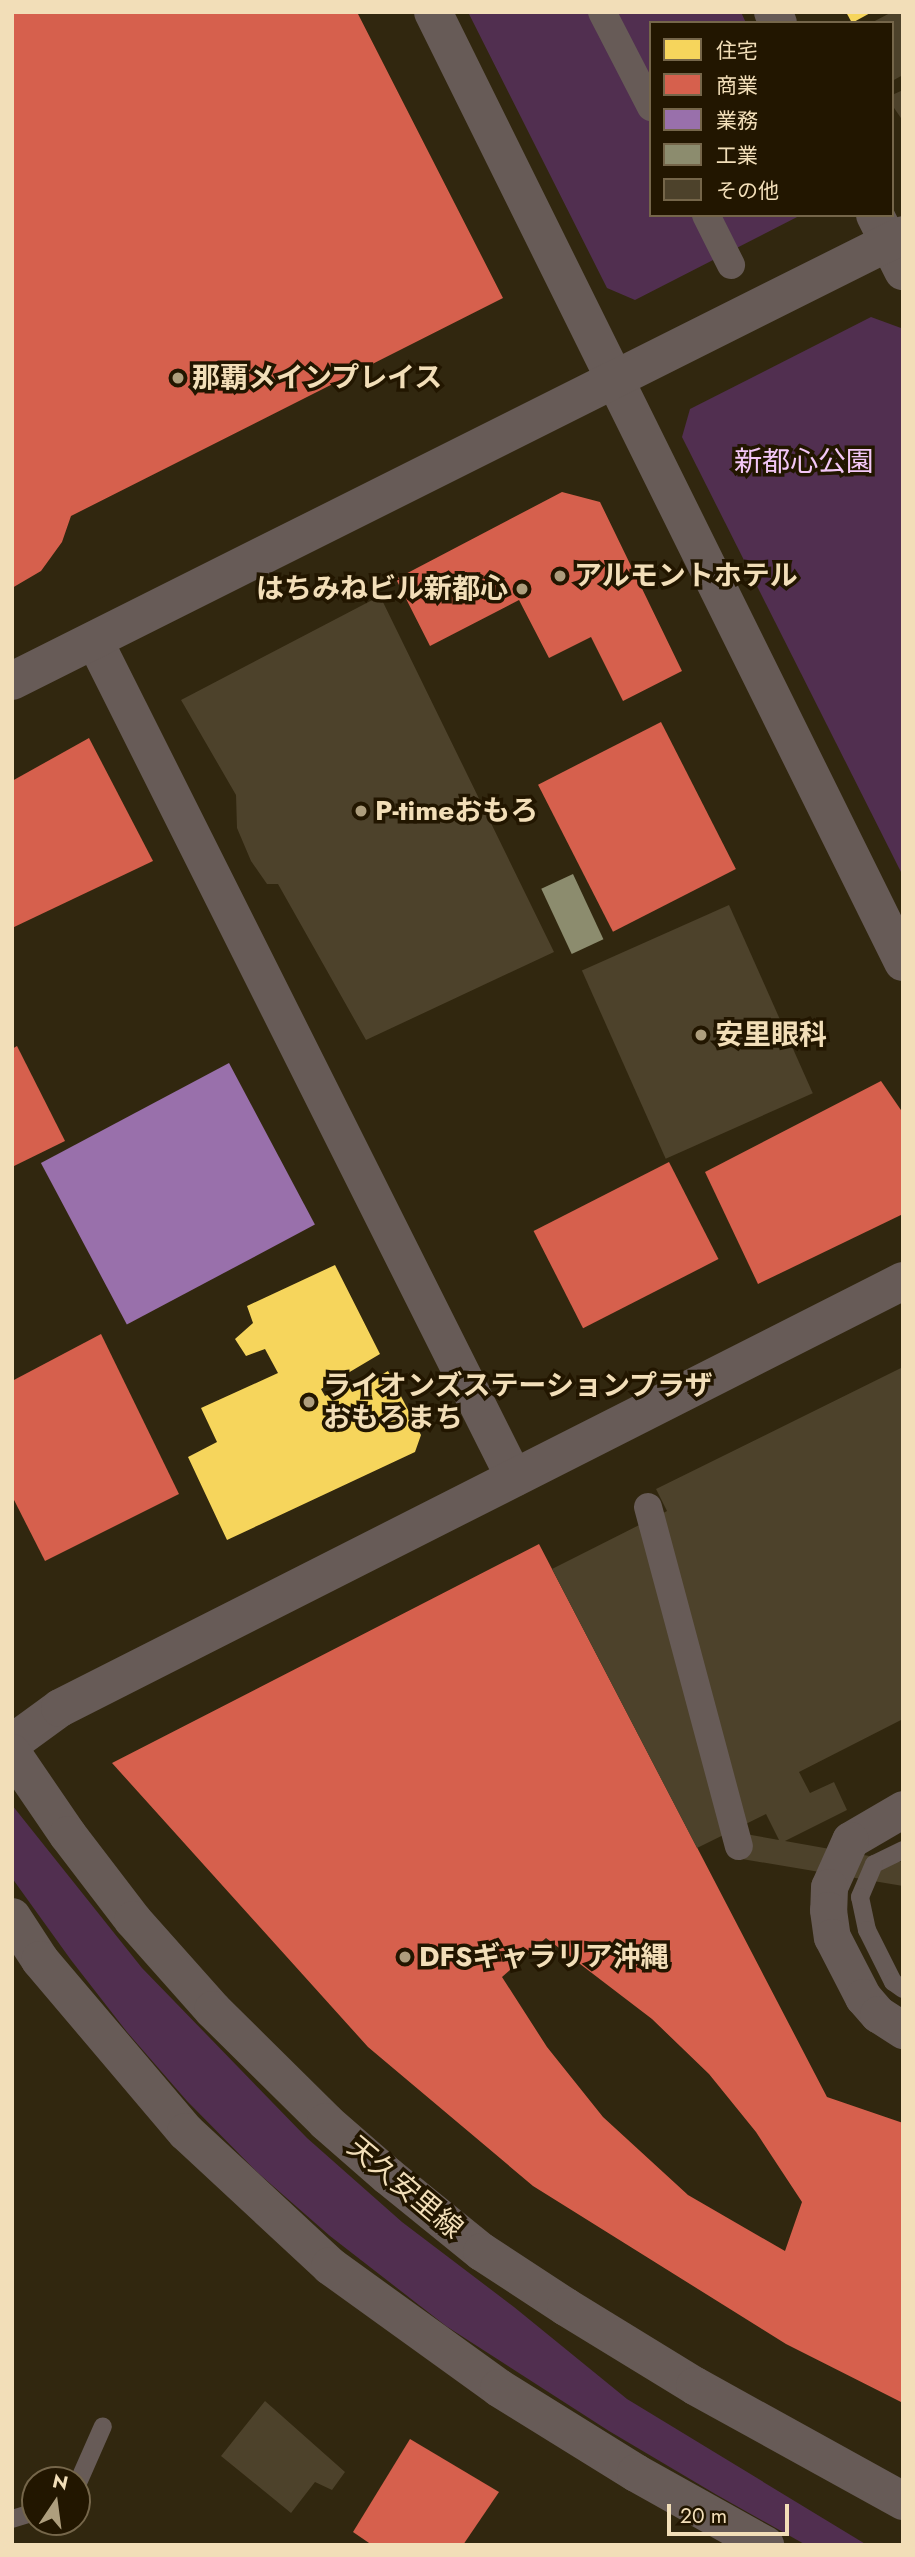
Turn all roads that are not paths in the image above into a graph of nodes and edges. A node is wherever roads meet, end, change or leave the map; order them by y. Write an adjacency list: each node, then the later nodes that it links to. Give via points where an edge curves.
1 (433, 12): 7 (street)
2 (603, 12): 3 (street)
3 (649, 103)
4 (707, 217): 6 (street)
5 (892, 241): 7 (street)
6 (731, 265)
7 (615, 378): 8 (street); 10 (street)
8 (94, 640): 9 (street); 12 (street)
9 (12, 681)
10 (903, 962)
11 (903, 1281): 12 (street)
12 (514, 1478): 14 (street, via 60,1708)
13 (648, 1507): 17 (street)
14 (12, 1743)
15 (12, 1753): 24 (street, 天久安里線, via 133,1920 213,2010 388,2176 482,2252 566,2308 695,2386)
16 (903, 1809): 21 (street, via 850,1840 830,1887 828,1910 832,1937 863,1997)
17 (738, 1846)
18 (903, 1850): 20 (lane, via 874,1864 860,1897 867,1930 894,1982)
19 (12, 1917): 25 (street, via 40,1960 186,2132 330,2266 499,2388 636,2473)
20 (903, 1989)
21 (903, 2031)
22 (103, 2426): 23 (lane)
23 (85, 2466)
24 (903, 2501)
25 (765, 2545)

